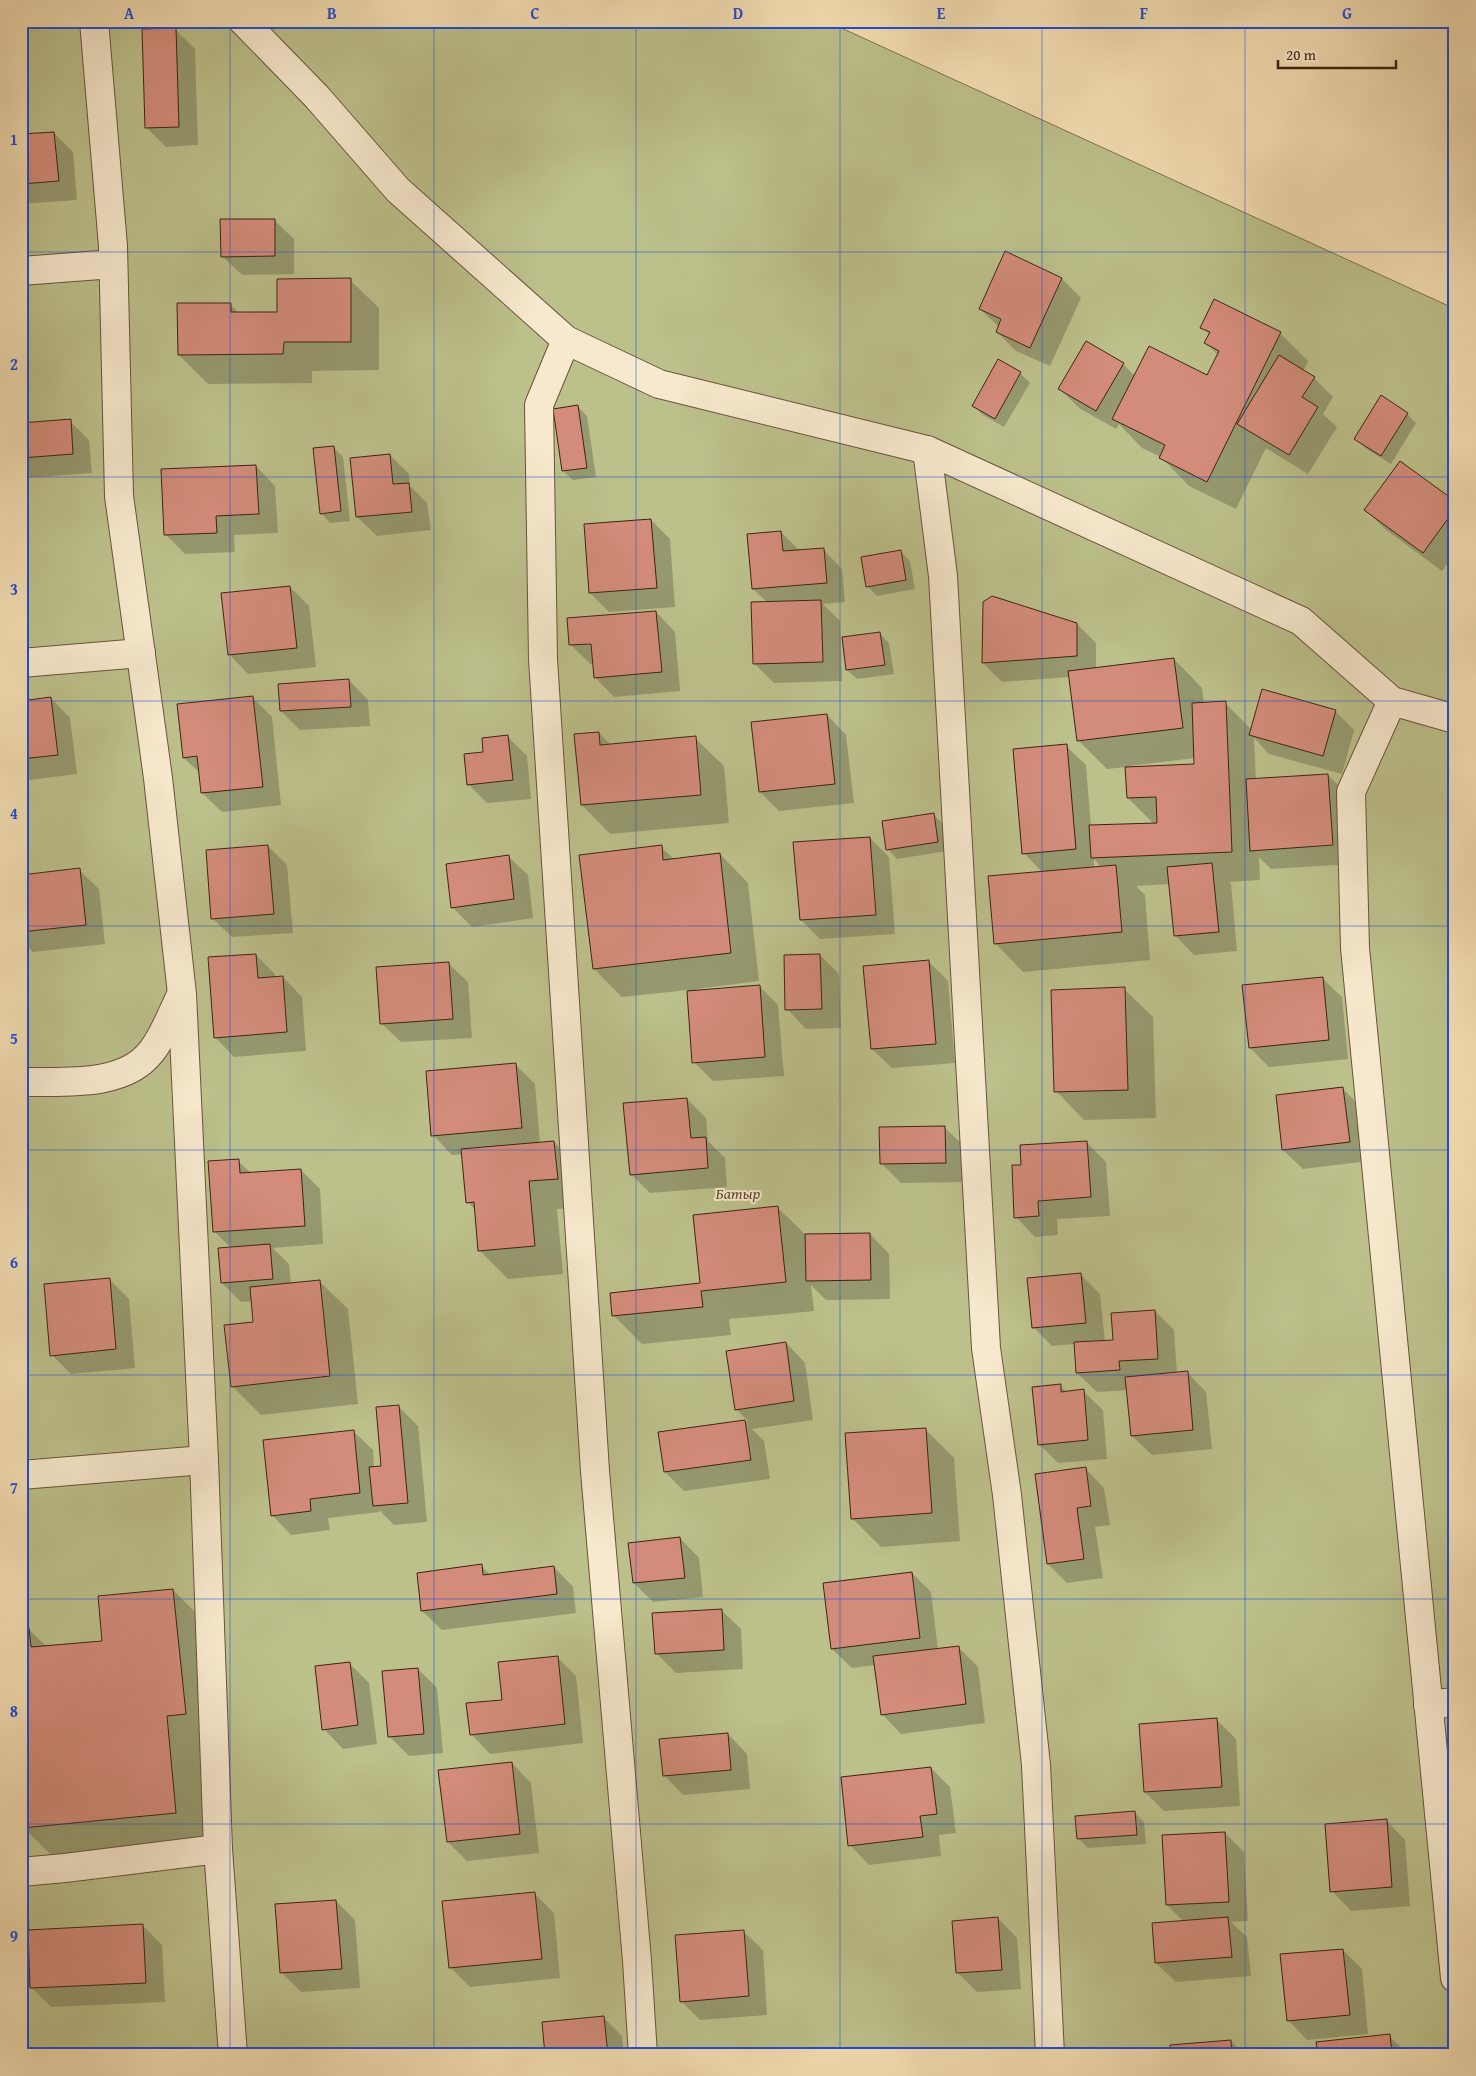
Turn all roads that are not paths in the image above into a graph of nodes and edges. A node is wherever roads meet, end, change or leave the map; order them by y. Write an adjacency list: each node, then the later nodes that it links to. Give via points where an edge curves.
1 (94, 21): 3 (street)
2 (243, 21): 5 (street, via 317,97 398,190)
3 (113, 264): 4 (street); 7 (street, via 119,496)
4 (21, 271)
5 (566, 340): 6 (street, via 659,384); 20 (street, via 539,405 543,659 595,1471)
6 (927, 450): 9 (street, via 1301,620); 21 (street, via 943,576 986,1348 1007,1495 1036,1765)
7 (141, 653): 8 (street); 11 (street)
8 (21, 663)
9 (1392, 701): 10 (street); 15 (street, via 1350,792 1355,948)
10 (1455, 719)
11 (182, 994): 12 (street, via 152,1052 141,1063 116,1076 102,1079); 13 (street)
12 (21, 1082)
13 (204, 1460): 14 (street); 16 (street)
14 (21, 1474)
15 (1441, 1703): 18 (street)
16 (218, 1849): 17 (street); 19 (street)
17 (21, 1872)
18 (1455, 1978)
19 (233, 2055)
20 (644, 2055)
21 (1050, 2055)

